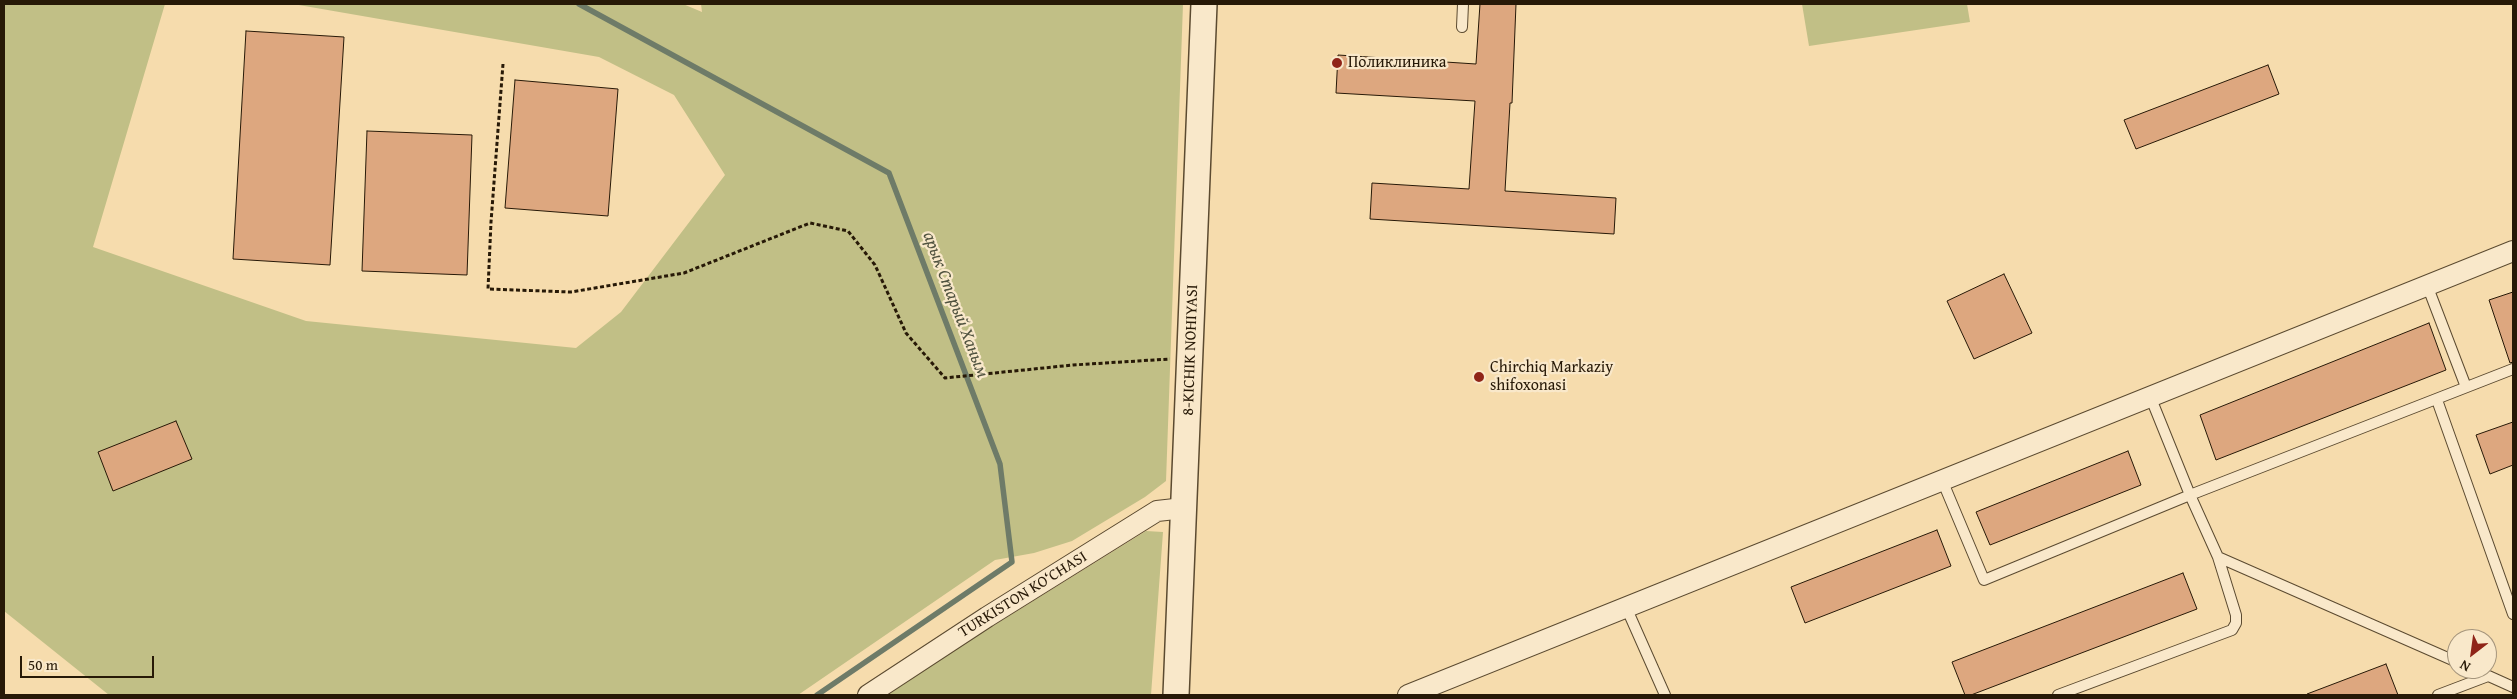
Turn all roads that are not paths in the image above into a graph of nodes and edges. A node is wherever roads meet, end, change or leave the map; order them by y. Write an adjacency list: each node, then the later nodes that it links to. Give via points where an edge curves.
1 (1204, 4): 12 (street, 8-KICHIK NOHIYASI)
2 (1463, 4): 3 (lane)
3 (1462, 26)
4 (2513, 251): 5 (street)
5 (2427, 286): 7 (lane); 8 (street)
6 (2513, 369): 7 (lane)
7 (2466, 387): 9 (lane)
8 (2150, 396): 10 (street); 11 (lane)
9 (2437, 400): 11 (lane); 15 (lane)
10 (1942, 480): 11 (lane, via 1984,580); 14 (street)
11 (2190, 495): 13 (lane)
12 (1184, 508): 20 (street, TURKISTON KO‘CHASI, via 1157,511); 21 (street, 8-KICHIK NOHIYASI)
13 (2218, 557): 16 (lane); 24 (lane, via 2236,616 2232,630)
14 (1626, 607): 22 (street); 23 (lane)
15 (2513, 614)
16 (2447, 658)
17 (2480, 679): 25 (lane)
18 (2495, 679): 19 (lane)
19 (2513, 687)
20 (868, 695)
21 (1176, 695)
22 (1408, 695)
23 (1665, 695)
24 (2058, 695)
25 (2438, 695)

